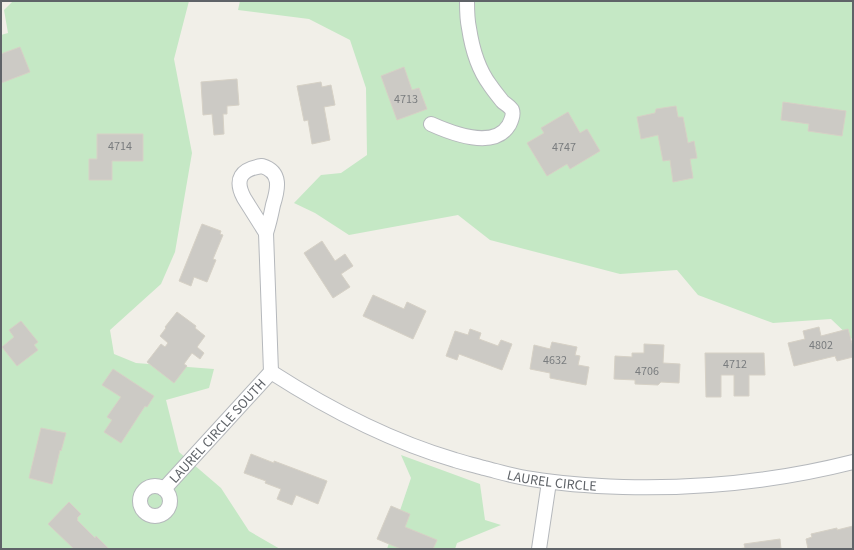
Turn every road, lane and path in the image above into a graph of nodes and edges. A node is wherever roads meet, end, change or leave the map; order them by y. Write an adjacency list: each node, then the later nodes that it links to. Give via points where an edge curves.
1 (467, 1): 2 (street, via 468,27 477,58 489,84 512,110 513,116 500,134 481,138 469,137)
2 (431, 124)
3 (266, 233): 4 (street)
4 (271, 372): 6 (street, LAUREL CIRCLE, via 316,400 404,442 454,460); 7 (street, LAUREL CIRCLE SOUTH)
5 (853, 462): 6 (street, LAUREL CIRCLE, via 772,478 709,485 660,488)
6 (549, 482): 8 (street)
7 (164, 489)
8 (540, 549)

